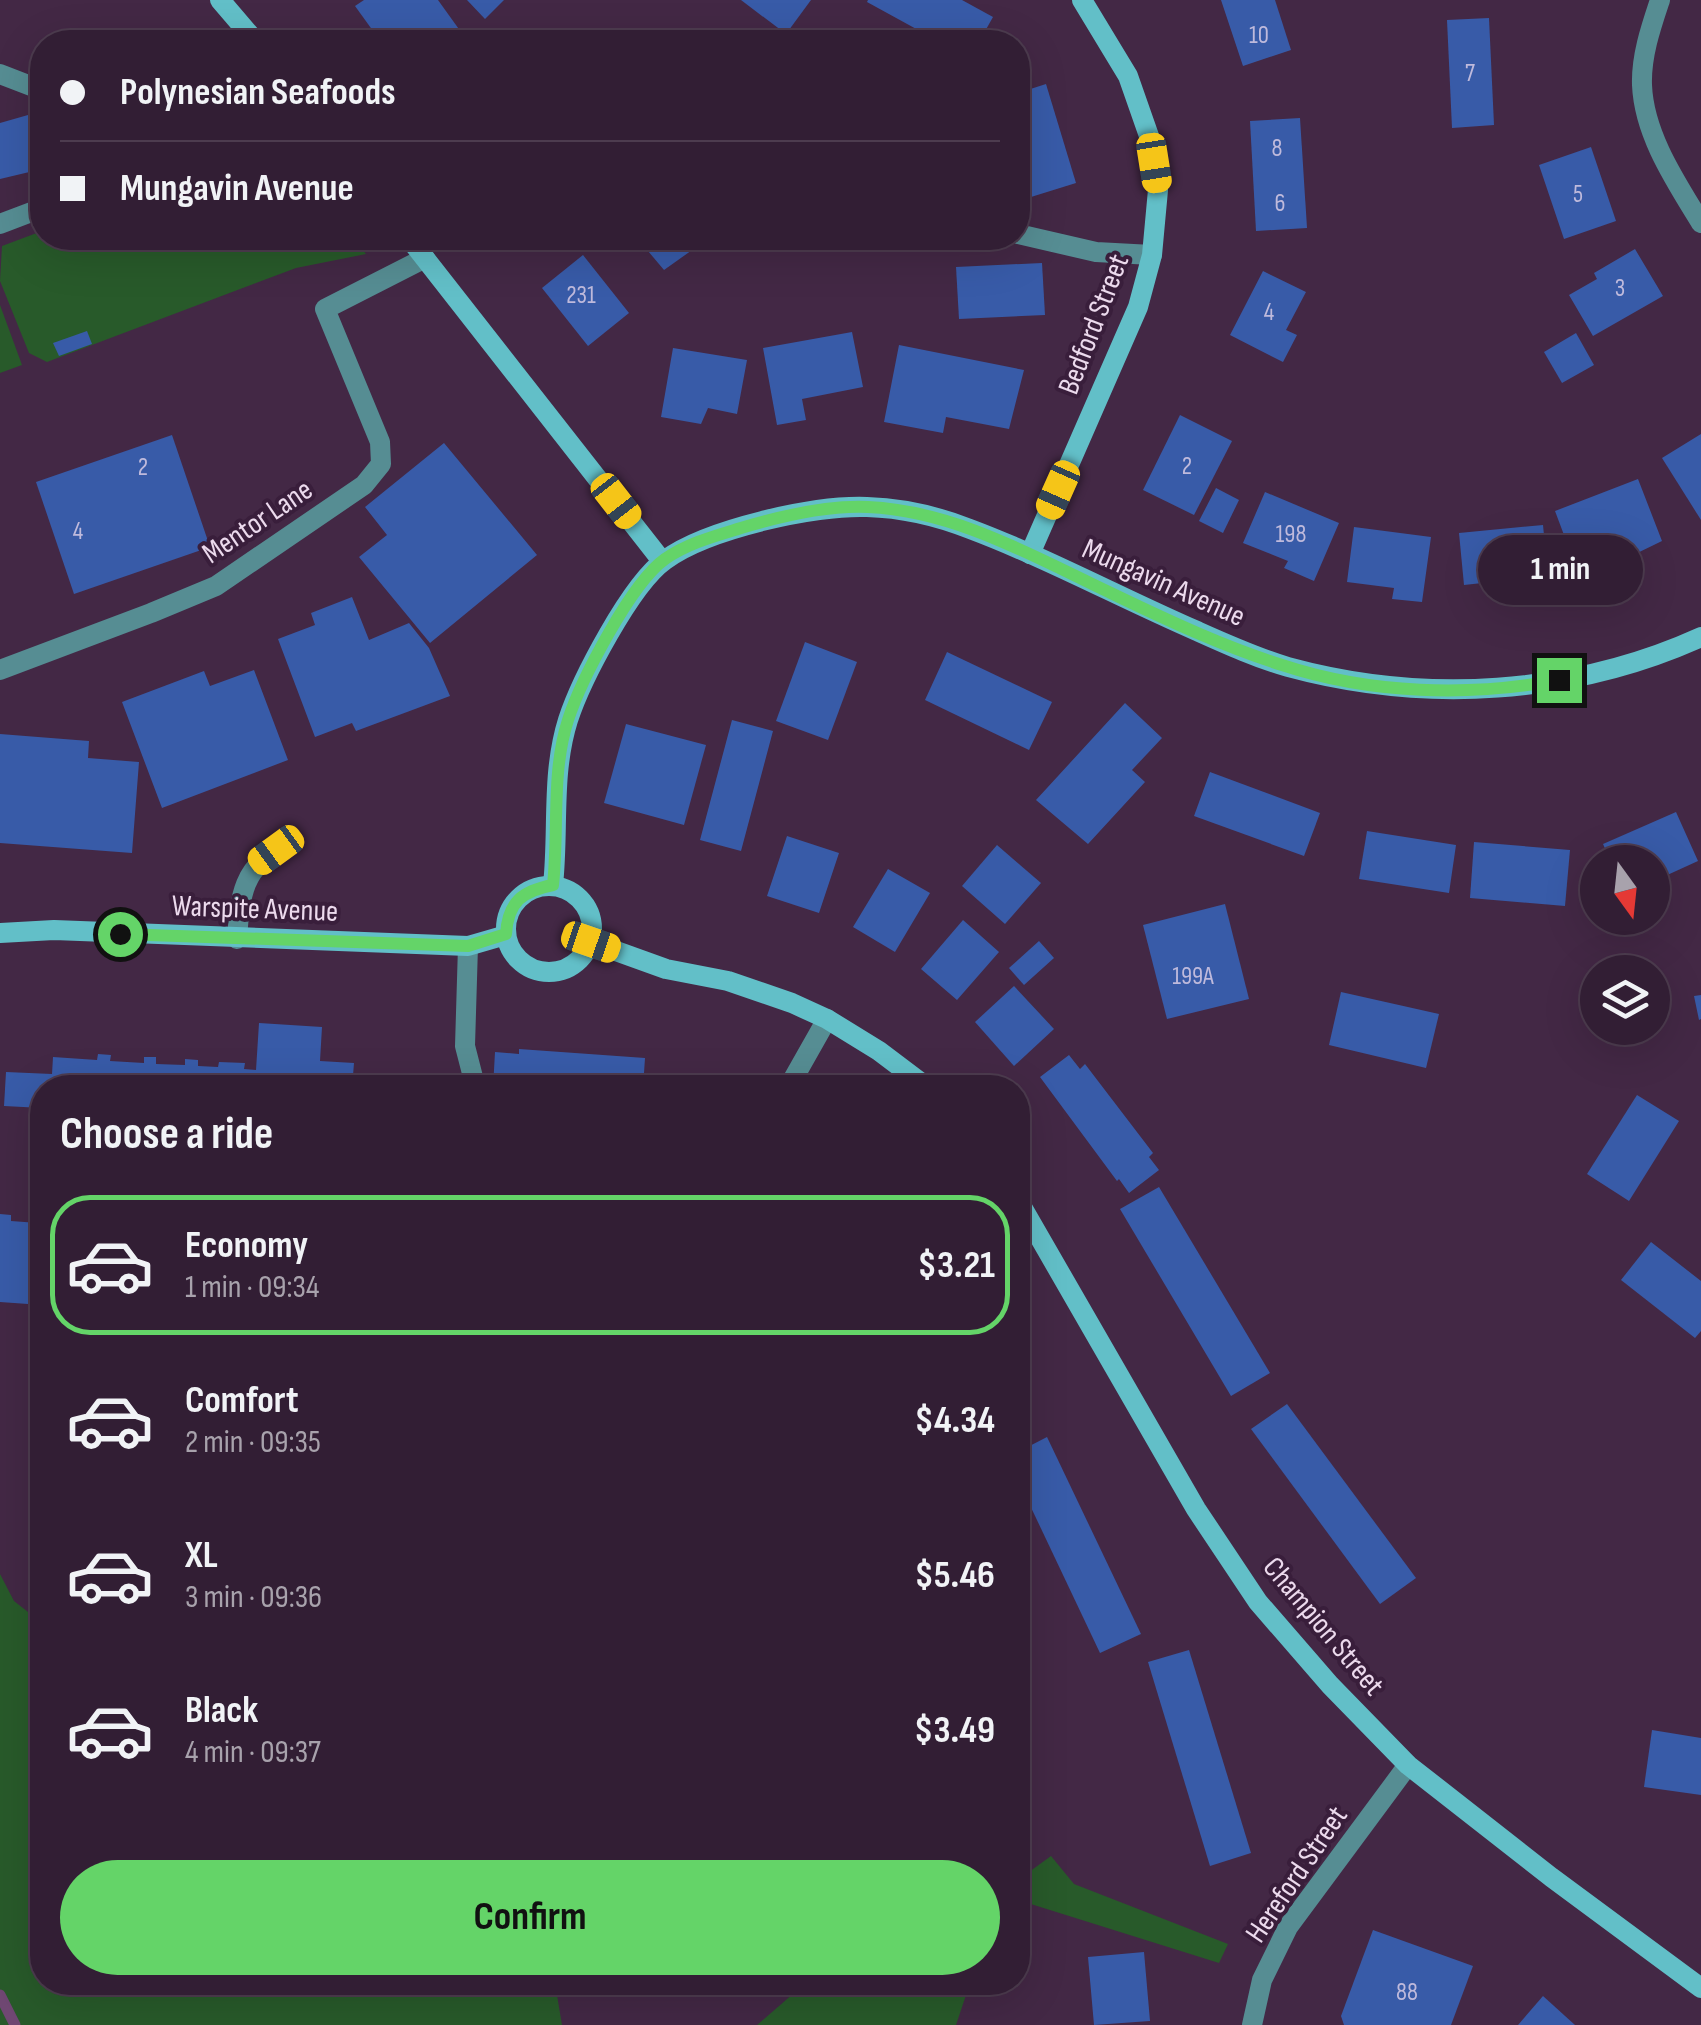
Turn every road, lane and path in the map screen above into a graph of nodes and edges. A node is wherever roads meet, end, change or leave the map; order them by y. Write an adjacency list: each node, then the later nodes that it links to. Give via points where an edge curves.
1 (220, 0): 4 (main road)
2 (1082, 0): 12 (main road, Bedford Street, via 1128,76 1149,136 1158,190)
3 (1660, 0): 8 (street, via 1642,86 1652,132)
4 (246, 30)
5 (0, 74): 6 (street)
6 (30, 86)
7 (30, 213): 9 (street)
8 (1701, 223)
9 (0, 224)
10 (1030, 237): 12 (street, via 1096,252)
11 (419, 250): 13 (main road)
12 (1152, 255): 14 (main road, Bedford Street, via 1138,307)
13 (425, 258): 15 (main road); 17 (street, Mentor Lane, via 326,309 380,442 381,464 364,485 216,586)
14 (1030, 554): 15 (main road, Mungavin Avenue, via 911,511 865,506 757,523); 16 (main road, Mungavin Avenue, via 1236,649 1335,678 1402,688 1526,686 1624,667)
15 (662, 561): 19 (main road, Mungavin Avenue, via 628,602 568,721 557,786)
16 (1701, 637)
17 (0, 670)
18 (285, 847): 22 (street, via 254,866 240,903)
19 (553, 885): 21 (main road, via 535,888 512,906); 23 (main road, via 584,903)
20 (0, 933): 22 (main road, Warspite Avenue)
21 (506, 934): 23 (main road, via 520,961 547,973 576,964); 24 (main road, Warspite Avenue)
22 (237, 939): 24 (main road, Warspite Avenue)
23 (591, 942): 25 (main road, via 666,969 728,981)
24 (468, 946): 26 (street, via 465,1046)
25 (827, 1019): 27 (street); 28 (main road)
26 (472, 1075)
27 (795, 1075)
28 (911, 1075)
29 (1030, 1220): 30 (main road, Champion Street, via 1196,1508 1258,1602)
30 (1408, 1765): 31 (main road, Champion Street); 32 (street, Hereford Street, via 1288,1926 1262,1980)
31 (1700, 1985)
32 (1252, 2025)

